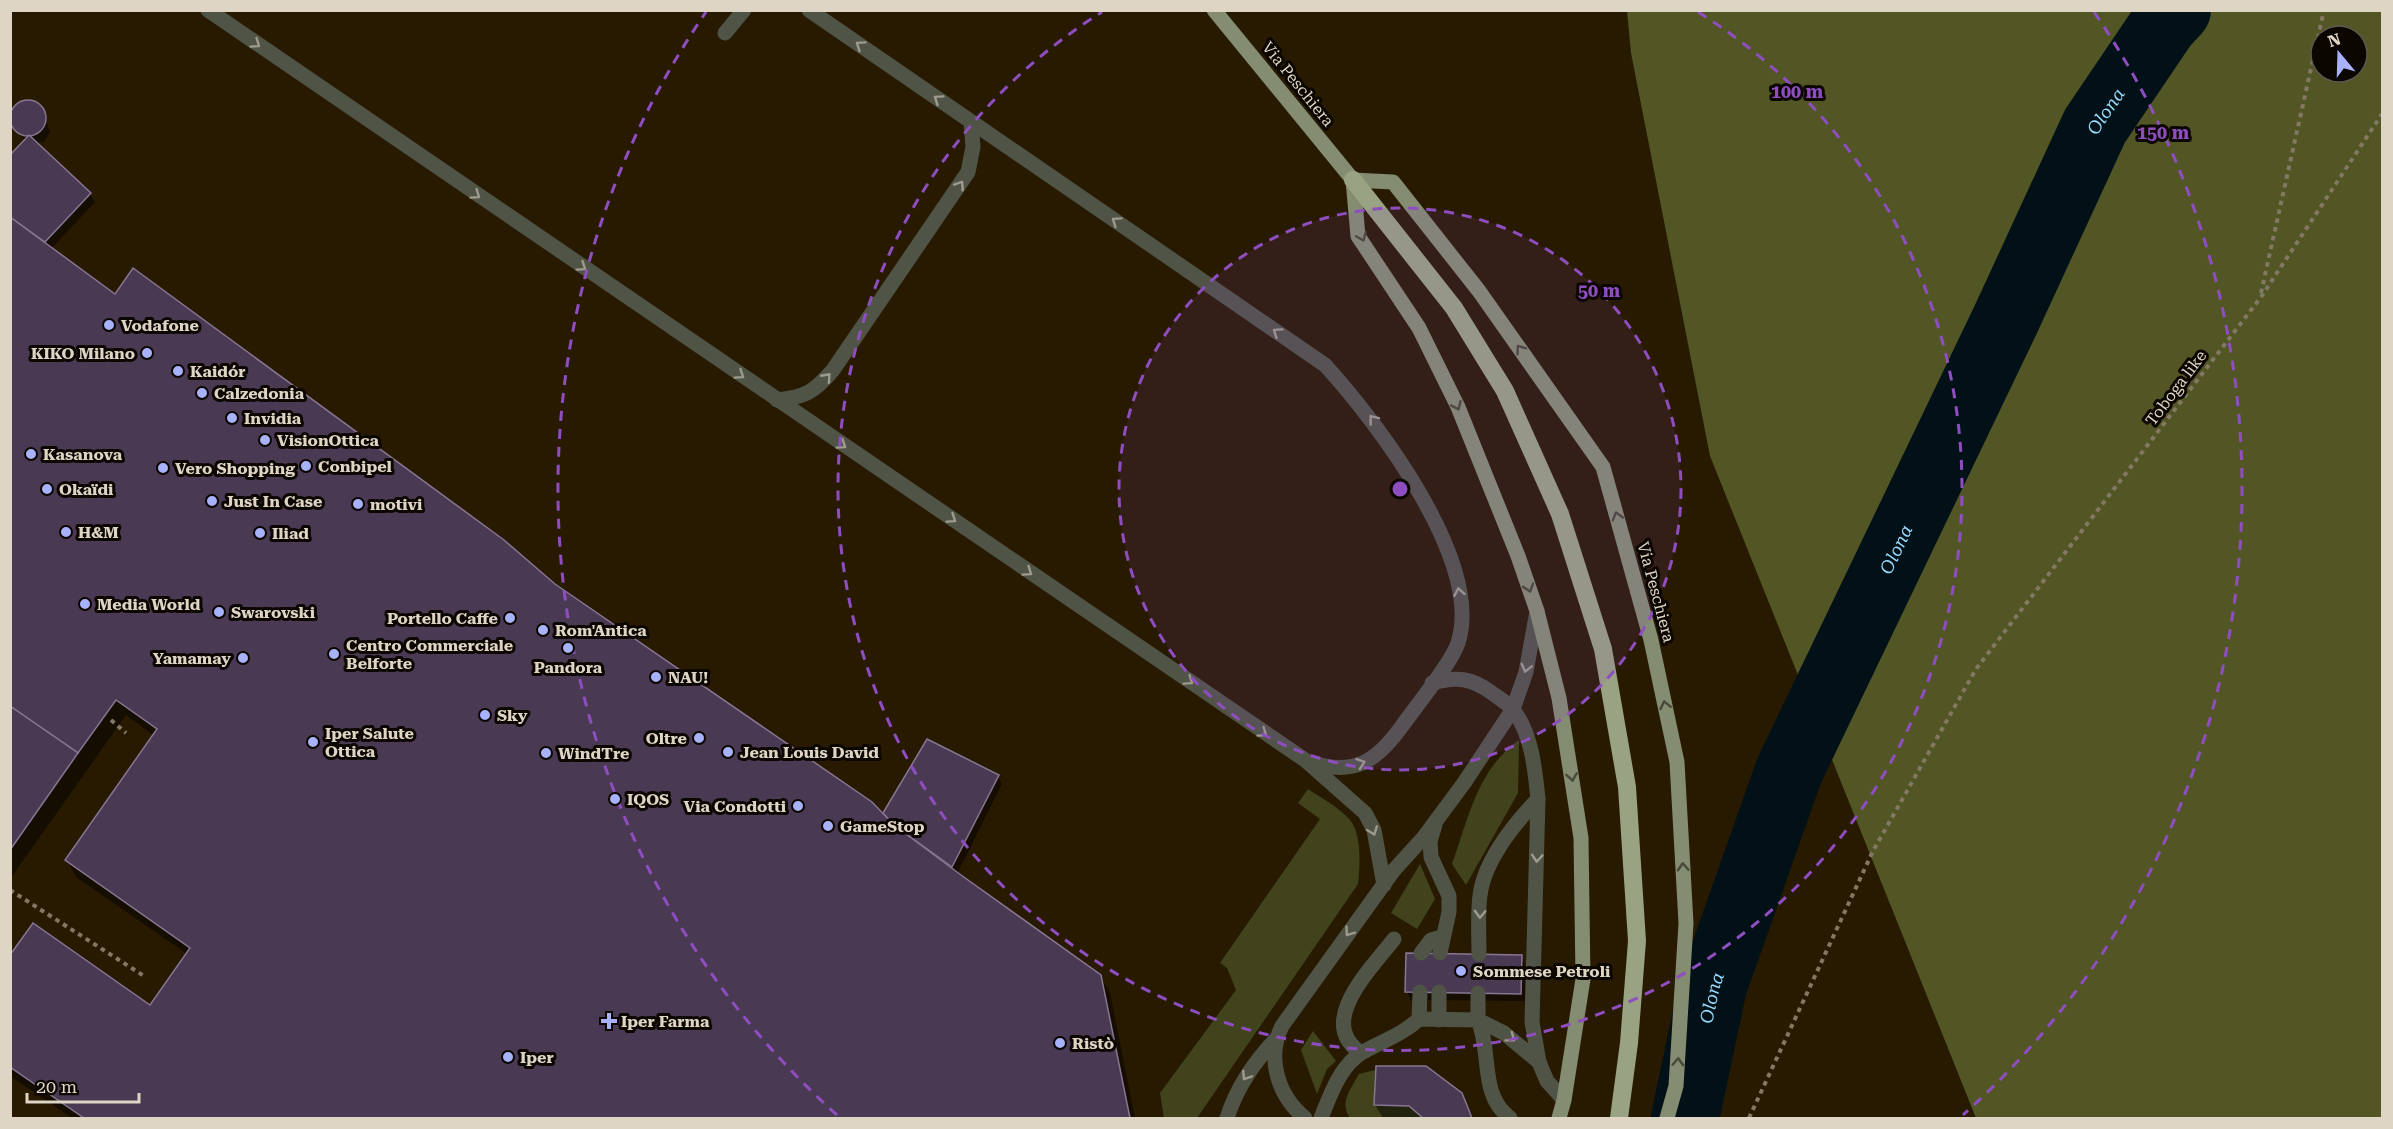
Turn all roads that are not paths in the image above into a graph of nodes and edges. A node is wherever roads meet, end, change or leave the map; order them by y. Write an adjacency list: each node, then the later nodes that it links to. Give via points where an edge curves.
1 (208, 10): 8 (lane, one-way to 8)
2 (744, 10): 5 (lane)
3 (809, 10): 6 (lane, one-way to 3)
4 (1214, 10): 7 (main road, Via Peschiera)
5 (725, 33)
6 (971, 122): 8 (lane, one-way to 6, via 799,398 816,390 833,370 968,172 973,147); 10 (lane, one-way to 6, via 1458,643 1463,622 1459,587 1445,546 1406,468 1355,397 1326,365)
7 (1353, 180): 9 (main road, one-way to 9, via 1358,236 1419,328 1458,407); 36 (highway, via 1454,308 1509,401 1560,514 1603,649 1627,787 1637,941); 37 (main road, Via Peschiera, one-way to 7, via 1676,1086 1686,923 1677,762 1651,640 1603,466 1479,291 1392,183)
8 (777, 400): 12 (lane, one-way to 12)
9 (1537, 611): 11 (lane, one-way to 11, via 1526,672); 30 (main road, one-way to 30, via 1559,698 1581,838 1583,979)
10 (1432, 683): 11 (lane, via 1448,678 1480,683); 12 (lane, one-way to 10, via 1328,768 1367,762 1386,749)
11 (1513, 710): 13 (lane, via 1528,742); 14 (lane)
12 (1305, 760): 15 (lane, one-way to 15, via 1365,813 1374,830)
13 (1538, 799): 20 (lane, one-way to 20, via 1521,817 1487,871 1481,890); 29 (lane, one-way to 29, via 1532,1022)
14 (1436, 819): 15 (lane); 16 (lane, via 1430,841 1431,857 1449,896)
15 (1384, 885): 27 (lane, one-way to 27)
16 (1442, 937): 18 (lane, via 1431,940); 19 (lane)
17 (1394, 939): 28 (lane, via 1359,985 1342,1020 1352,1047)
18 (1421, 953)
19 (1440, 953)
20 (1479, 954)
21 (1420, 992): 24 (lane)
22 (1439, 992): 25 (lane)
23 (1478, 993): 26 (lane)
24 (1419, 1019): 25 (lane); 28 (lane, via 1400,1034)
25 (1439, 1020): 26 (lane)
26 (1478, 1020): 29 (lane, one-way to 29, via 1504,1033); 34 (lane, via 1492,1092)
27 (1275, 1039): 31 (lane, one-way to 31, via 1245,1076); 32 (lane, via 1275,1072 1280,1088)
28 (1361, 1053): 33 (lane, via 1347,1065)
29 (1539, 1062): 30 (lane, via 1547,1081)
30 (1564, 1101): 35 (main road)
31 (1227, 1119)
32 (1305, 1119)
33 (1321, 1119)
34 (1510, 1119)
35 (1559, 1119)
36 (1619, 1119)
37 (1667, 1119)

